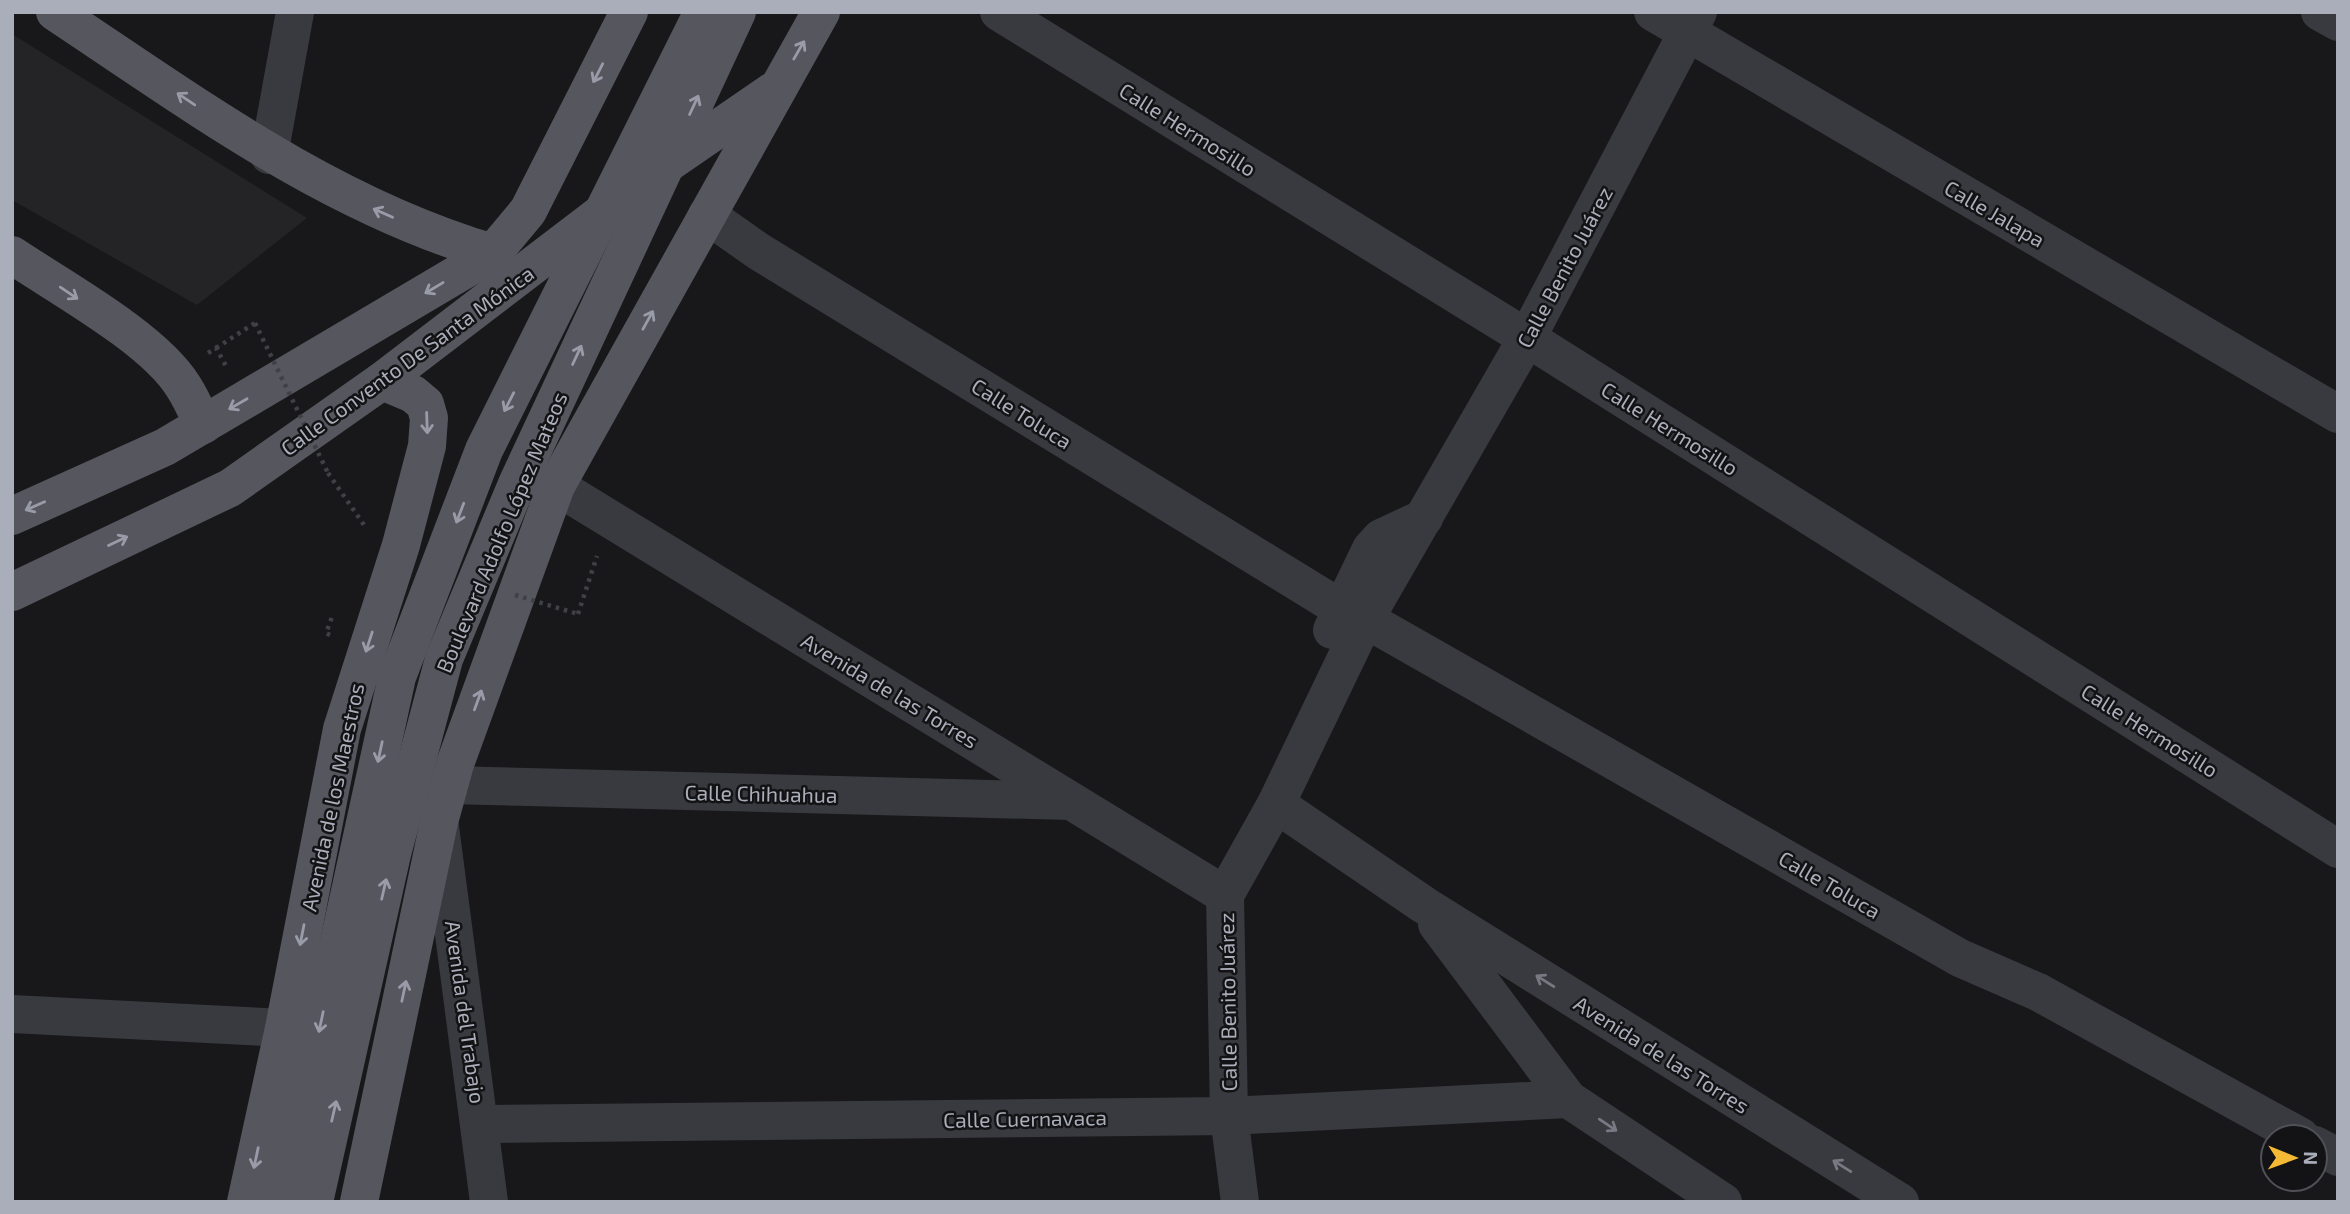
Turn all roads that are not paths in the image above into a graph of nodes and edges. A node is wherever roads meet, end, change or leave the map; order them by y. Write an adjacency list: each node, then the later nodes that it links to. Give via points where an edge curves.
1 (55, 12): 13 (main road, one-way to 1)
2 (295, 12): 13 (street)
3 (629, 12): 15 (main road, one-way to 15, via 528,211)
4 (703, 12): 21 (main road, Boulevard Adolfo López Mateos, one-way to 21, bridge)
5 (737, 12): 42 (main road, Boulevard Adolfo López Mateos, one-way to 5, bridge, via 392,855 444,659 517,484)
6 (821, 12): 12 (main road, Boulevard Adolfo López Mateos, one-way to 6)
7 (999, 12): 17 (street, Calle Hermosillo)
8 (1653, 12): 10 (street, Calle Jalapa)
9 (2320, 12): 11 (street)
10 (1692, 22): 17 (street, Calle Benito Juárez); 19 (street, Calle Jalapa)
11 (2338, 22)
12 (777, 88): 14 (main road, Boulevard Adolfo López Mateos); 18 (main road, Calle Convento De Santa Mónica, via 673,158)
13 (269, 155): 15 (main road, one-way to 13, via 433,236)
14 (706, 215): 22 (main road, Boulevard Adolfo López Mateos, one-way to 14); 25 (street, Calle Toluca, via 770,259)
15 (492, 253): 20 (main road, Calle Convento De Santa Mónica, one-way to 20)
16 (12, 255): 20 (main road, one-way to 20, via 153,354 182,384)
17 (1527, 338): 25 (street, Calle Benito Juárez, via 1423,517); 31 (street, Calle Hermosillo)
18 (382, 381): 24 (main road, Calle Convento De Santa Mónica, one-way to 18, via 230,488); 26 (main road, Avenida de los Maestros, one-way to 26, via 425,404 427,446 401,545)
19 (2338, 414)
20 (204, 425): 23 (main road, Calle Convento De Santa Mónica, one-way to 23)
21 (484, 450): 41 (main road, Avenida de los Maestros, one-way to 41, bridge, via 397,677)
22 (556, 486): 27 (main road, one-way to 22); 28 (street, Avenida de las Torres)
23 (12, 516)
24 (12, 592)
25 (1353, 614): 29 (street, Calle Benito Juárez, via 1326,701); 38 (street, Calle Toluca, via 1960,958 2038,992)
26 (342, 729): 27 (main road, via 381,702 400,699 420,705 439,718 450,737); 35 (main road, Avenida de los Maestros, one-way to 35)
27 (452, 775): 28 (street, Calle Chihuahua); 30 (main road)
28 (1073, 801): 32 (street, Avenida de las Torres)
29 (1276, 804): 32 (street, Calle Benito Juárez); 33 (street, Avenida de las Torres)
30 (439, 822): 39 (street, Avenida del Trabajo); 43 (main road, one-way to 30)
31 (2338, 849)
32 (1225, 895): 37 (street, Calle Benito Juárez)
33 (1424, 905): 36 (street, Avenida de las Torres); 47 (street, Avenida de las Torres, one-way to 33)
34 (12, 1014): 35 (street)
35 (284, 1028): 40 (main road, Avenida de los Maestros, one-way to 40)
36 (1568, 1098): 37 (street, Calle Cuernavaca); 46 (street, Avenida de las Torres, one-way to 46)
37 (1229, 1116): 39 (street, Calle Cuernavaca); 45 (street, Calle Benito Juárez)
38 (2276, 1123)
39 (481, 1124): 44 (street, Avenida del Trabajo)
40 (246, 1202)
41 (282, 1202)
42 (314, 1202)
43 (359, 1202)
44 (489, 1202)
45 (1240, 1202)
46 (1723, 1202)
47 (1900, 1202)

